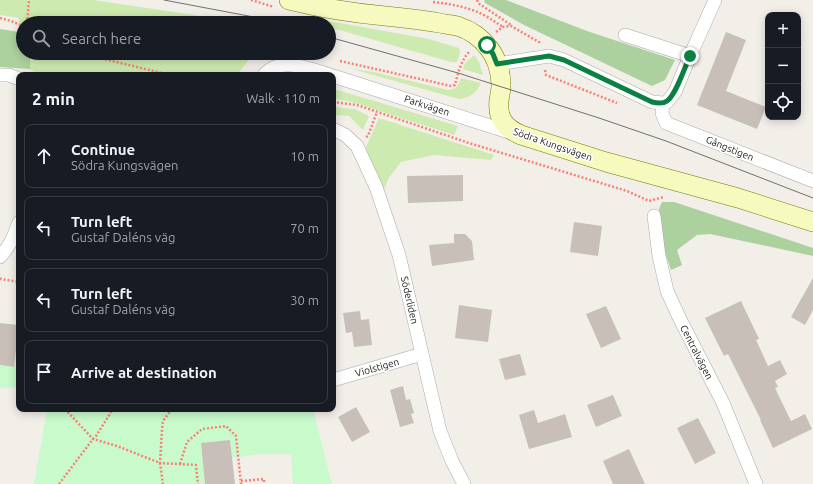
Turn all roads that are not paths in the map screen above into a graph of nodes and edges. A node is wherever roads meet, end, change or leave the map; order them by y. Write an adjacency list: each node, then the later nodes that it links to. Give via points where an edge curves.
1 (289, 0): 5 (main road, Södra Kungsvägen, via 460,27 470,31 487,45)
2 (715, 0): 4 (street)
3 (625, 35): 4 (street)
4 (690, 56): 11 (street, via 675,92)
5 (497, 64): 11 (street, via 554,57 652,102); 13 (main road, Södra Kungsvägen, via 501,86 499,109 503,122)
6 (266, 72): 7 (street, Parkvägen, via 286,65)
7 (320, 72)
8 (0, 75): 10 (street)
9 (336, 76): 13 (street, Parkvägen)
10 (16, 78)
11 (663, 103): 14 (street, Gångstigen, via 662,113 666,123)
12 (336, 130): 19 (street, Söderliden, via 358,146 376,187 399,255)
13 (520, 135): 16 (main road, Södra Kungsvägen)
14 (813, 182)
15 (654, 216): 22 (street, Centralvägen, via 667,291 723,403)
16 (813, 222)
17 (16, 230): 18 (street, via 7,250)
18 (0, 257)
19 (422, 354): 20 (street, Violstigen); 21 (street, Söderliden, via 440,431)
20 (336, 379)
21 (464, 484)
22 (756, 484)

